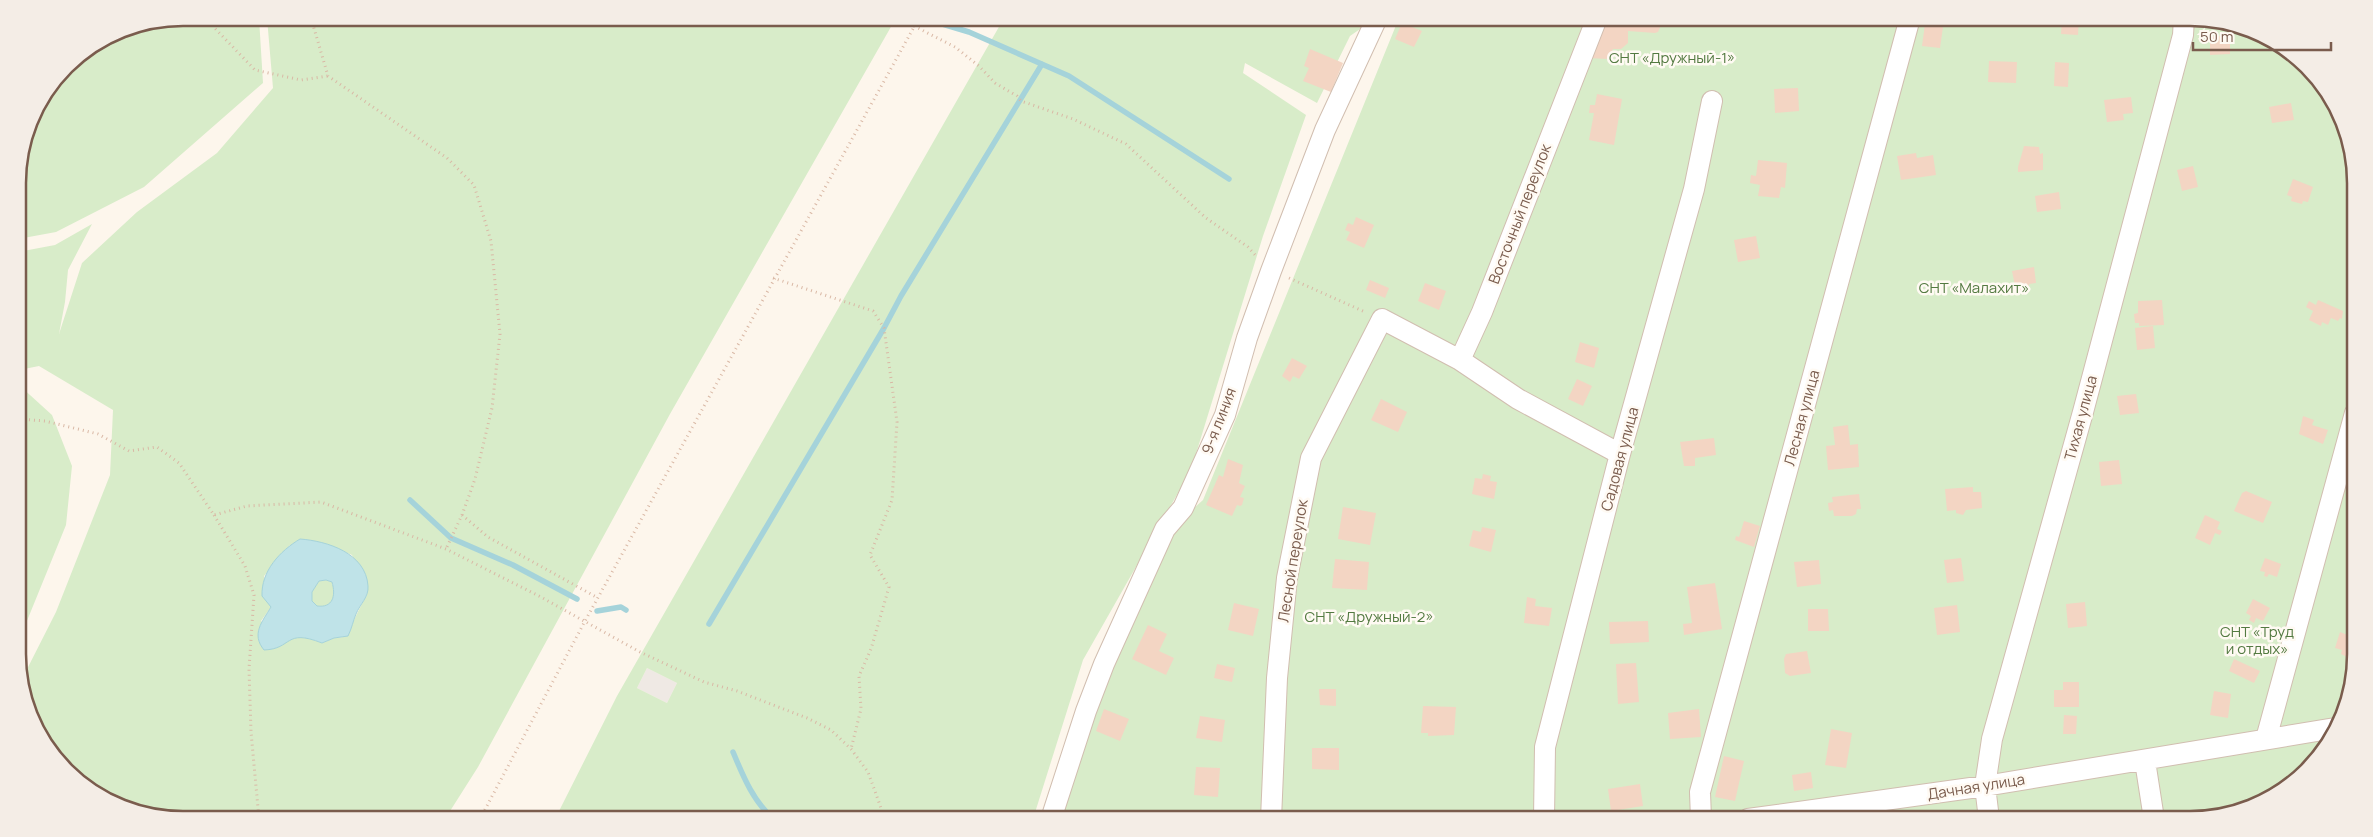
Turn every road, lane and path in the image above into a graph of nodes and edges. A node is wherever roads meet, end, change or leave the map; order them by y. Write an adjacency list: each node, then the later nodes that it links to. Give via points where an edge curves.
1 (914, 26): 12 (path)
2 (1373, 26): 11 (street, 9-я линия, via 1325,130)
3 (1595, 26): 14 (street, Восточный переулок)
4 (1908, 26): 30 (street, Лесная улица, via 1700,792)
5 (2184, 26): 27 (street, Тихая улица, via 2083,412 1992,739)
6 (214, 27): 9 (path, via 255,70 301,80)
7 (314, 27): 9 (path)
8 (915, 27): 11 (path, via 955,48 1021,101 1073,119 1126,144 1206,218 1248,247)
9 (328, 76): 18 (path, via 447,158 474,185 491,241 500,334 492,408 475,479)
10 (1712, 102): 17 (street, Садовая улица, via 1694,189)
11 (1271, 271): 13 (path); 37 (street, 9-я линия, via 1225,415 1183,508 1165,529 1104,664)
12 (773, 278): 21 (path); 25 (path, via 872,311 884,328 897,422 892,500 870,555 889,586 871,649 859,676 861,709)
13 (1382, 319): 14 (street); 28 (street, Лесной переулок, via 1311,458 1287,578 1277,678)
14 (1460, 360): 17 (street, via 1518,399)
15 (26, 420): 19 (path, via 98,434 129,451 157,447 179,463)
16 (2347, 442): 24 (street)
17 (1620, 454): 29 (street, Садовая улица, via 1545,747)
18 (462, 514): 20 (path); 21 (path, via 488,537)
19 (214, 515): 20 (path, via 247,506 321,502); 34 (path, via 245,566 254,595 249,669)
20 (446, 549): 22 (path)
21 (598, 598): 22 (path)
22 (585, 621): 25 (path, via 704,682 807,718 831,730); 35 (path)
23 (2327, 729): 24 (street, Дачная улица)
24 (2266, 739): 26 (street, Дачная улица)
25 (851, 749): 36 (path, via 868,772)
26 (2145, 761): 27 (street, Дачная улица); 33 (street)
27 (1985, 786): 31 (street, Дачная улица); 32 (street, Тихая улица)
28 (1271, 810)
29 (1544, 810)
30 (1700, 810)
31 (1848, 810)
32 (1988, 810)
33 (2153, 810)
34 (258, 811)
35 (485, 811)
36 (882, 811)
37 (1054, 811)

